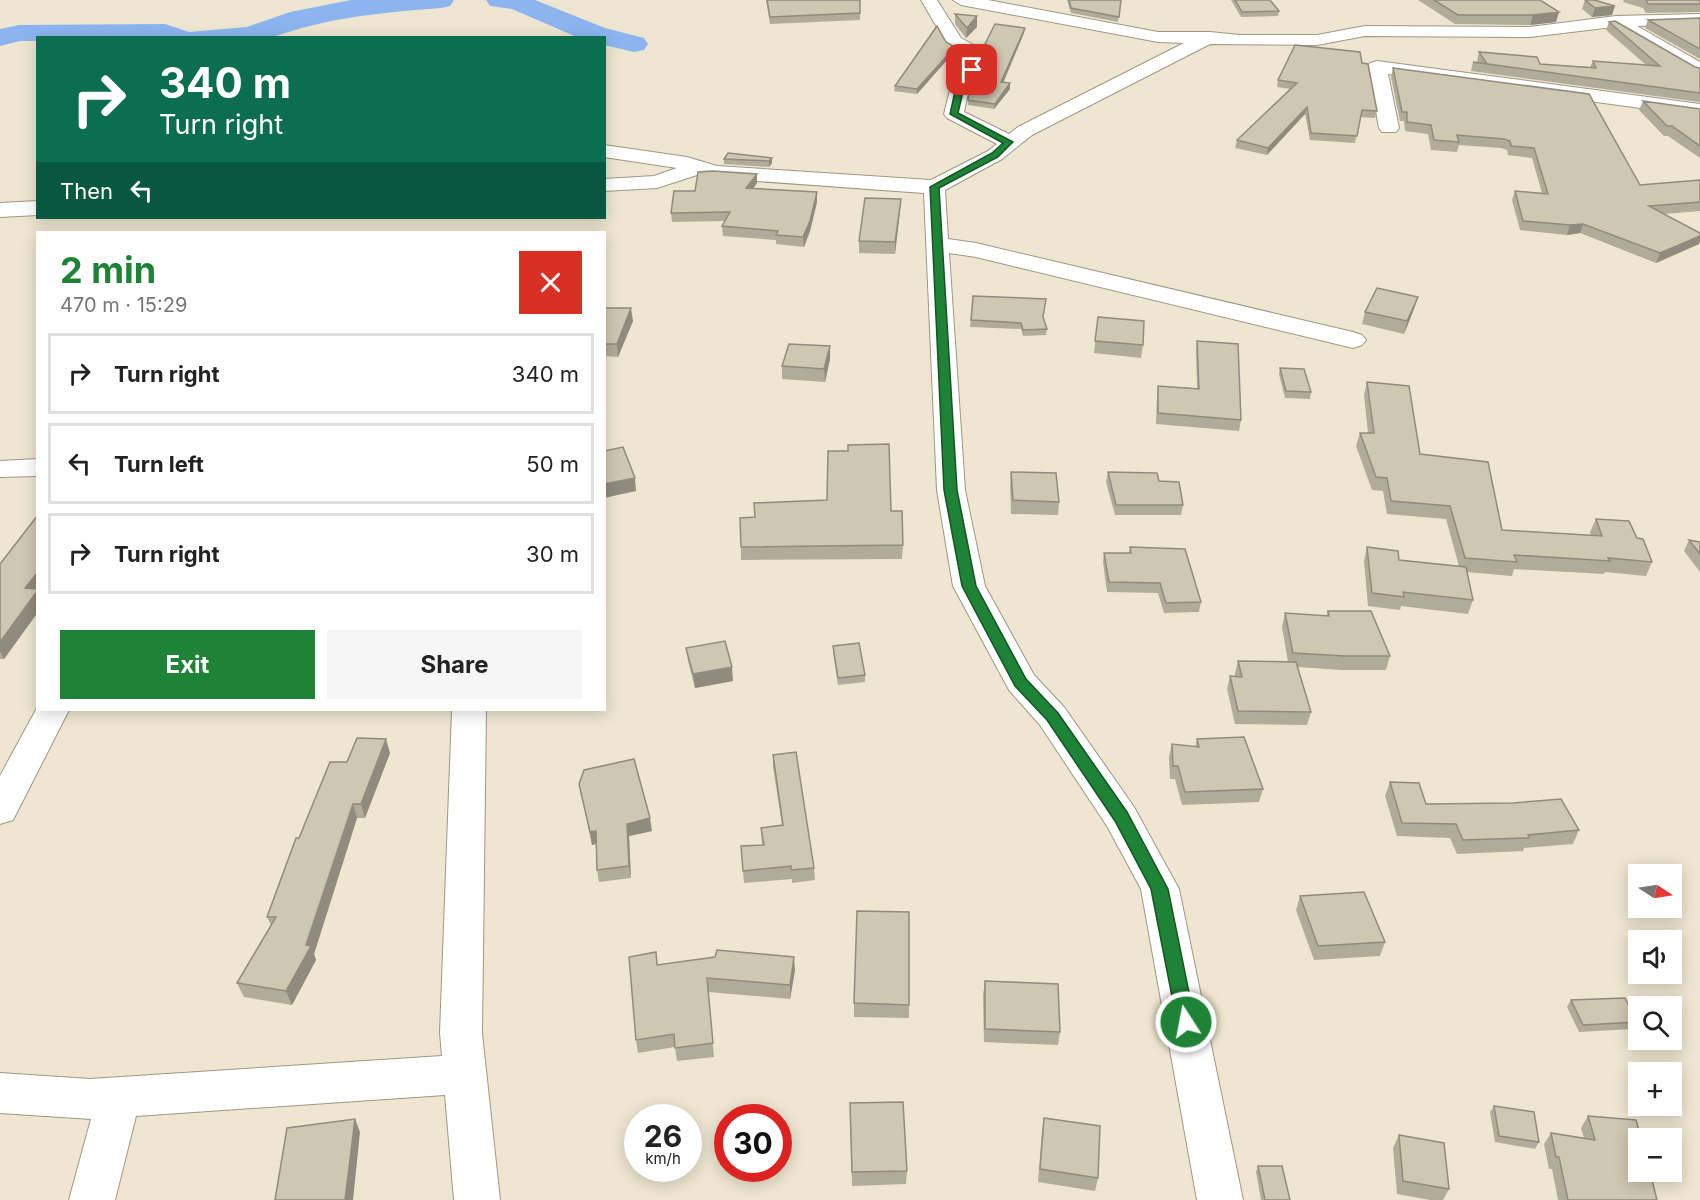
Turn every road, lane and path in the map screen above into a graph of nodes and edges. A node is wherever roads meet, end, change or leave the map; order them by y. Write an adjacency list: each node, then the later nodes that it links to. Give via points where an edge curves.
1 (929, 0): 11 (street, via 954,42 982,57 961,82 954,114)
2 (961, 0): 7 (street, via 1158,37)
3 (1605, 5): 5 (street)
4 (1700, 18): 5 (street)
5 (1654, 19): 6 (street)
6 (1617, 21): 7 (street, via 1530,32 1365,31 1317,40); 8 (street)
7 (1210, 37): 11 (street)
8 (1700, 70)
9 (1700, 110): 10 (street, via 1377,67)
10 (1389, 128)
11 (1009, 142): 15 (street, via 995,155)
12 (606, 151): 13 (street)
13 (700, 167): 14 (street, via 657,182); 15 (street, via 715,172)
14 (606, 185)
15 (934, 187): 18 (street)
16 (36, 208): 17 (street)
17 (0, 210)
18 (938, 244): 19 (street); 30 (street, via 951,490 969,586 1021,682 1052,716 1115,807 1160,889)
19 (1353, 340)
20 (36, 467): 21 (street)
21 (0, 469)
22 (51, 711): 24 (street)
23 (469, 711): 25 (street, via 461,1033)
24 (0, 810)
25 (465, 1074): 27 (street); 29 (street)
26 (0, 1094): 27 (street)
27 (119, 1097): 28 (street)
28 (92, 1200)
29 (477, 1200)
30 (1221, 1200)

